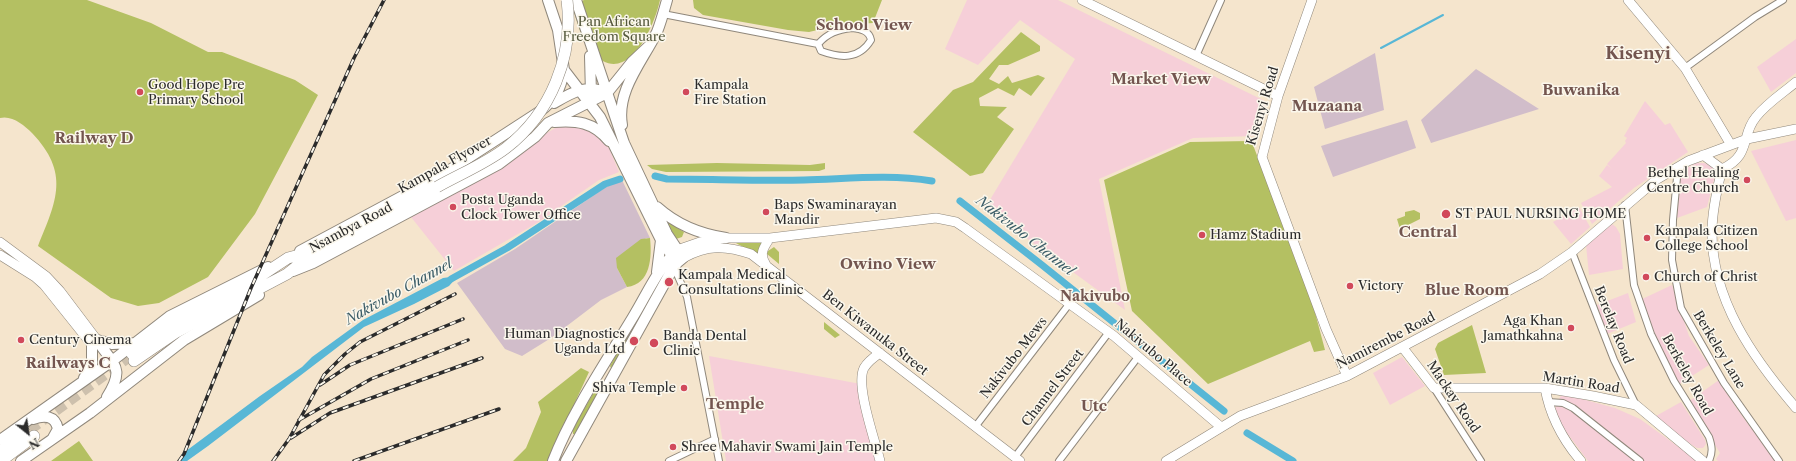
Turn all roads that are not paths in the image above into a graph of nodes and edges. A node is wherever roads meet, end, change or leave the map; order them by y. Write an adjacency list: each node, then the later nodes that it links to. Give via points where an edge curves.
1 (548, 0): 16 (main road, via 558,30)
2 (567, 0): 35 (highway, Kampala Flyover, bridge, via 569,32 560,72 553,91 536,118 519,137 492,157)
3 (576, 0): 11 (main road)
4 (667, 0): 10 (main road)
5 (1082, 0): 14 (main road)
6 (1221, 0): 14 (street)
7 (1312, 0): 21 (main road, Kisenyi Road)
8 (1628, 0): 15 (main road)
9 (1783, 0): 15 (street)
10 (663, 14): 12 (street); 13 (main road)
11 (587, 37): 18 (main road); 20 (main road)
12 (818, 44): 12 (street, via 821,51 846,57 860,51 871,40 869,34 862,29 852,28 830,33)
13 (649, 46): 20 (main road, Nsambya Road, via 632,62); 27 (main road, via 632,75 622,100 620,116)
14 (1196, 56): 21 (main road)
15 (1685, 68): 28 (main road)
16 (564, 70): 19 (main road); 23 (main road, Nsambya Road, via 558,94)
17 (1796, 82): 26 (main road, via 1756,116 1750,125)
18 (591, 88): 19 (main road); 20 (main road); 22 (main road)
19 (580, 90): 22 (main road); 23 (main road)
20 (607, 93): 22 (main road, Nsambya Road); 27 (main road)
21 (1278, 96): 58 (main road, Kisenyi Road, via 1262,158 1326,329)
22 (588, 102): 24 (main road, Nsambya Road); 29 (main road, via 600,117)
23 (541, 111): 42 (main road, Nsambya Road, via 442,175)
24 (548, 123): 29 (main road, via 574,121 593,126); 45 (main road, Nsambya Road, via 535,137 499,164 313,263)
25 (1796, 129): 26 (main road, Namirembe Road)
26 (1747, 140): 28 (main road, Namirembe Road); 32 (main road, via 1740,155)
27 (624, 143): 33 (main road)
28 (1731, 145): 30 (main road, Namirembe Road)
29 (618, 152): 38 (main road)
30 (1703, 155): 31 (main road, Namirembe Road); 32 (main road)
31 (1678, 167): 34 (main road, Namirembe Road, via 1656,180); 91 (street, Berkeley Lane, via 1672,260 1681,308 1724,383)
32 (1722, 169): 66 (main road, via 1716,193 1712,232 1718,284 1742,334)
33 (654, 204): 36 (main road, via 673,221 688,228); 43 (main road)
34 (1625, 205): 40 (main road, Namirembe Road); 90 (street, Berkeley Road, via 1634,285 1656,346 1674,381 1709,437 1712,447)
35 (377, 218): 42 (highway, via 303,254); 45 (highway, via 306,259)
36 (726, 238): 37 (main road, Nakivubo Place); 43 (main road, Nakivubo Place, via 700,242)
37 (770, 238): 44 (main road, via 762,253); 47 (main road, Nakivubo Place, via 936,218 956,222)
38 (661, 240): 43 (main road); 46 (main road)
39 (0, 242): 49 (main road, via 46,276 60,291)
40 (1572, 252): 51 (main road, Namirembe Road, via 1540,274); 65 (street, Berelay Road, via 1614,360)
41 (0, 255): 49 (main road, via 44,285)
42 (288, 258): 45 (highway, via 170,325 132,359 175,333); 50 (main road, Nsambya Road, via 170,316)
43 (676, 259): 44 (main road, Ben Kiwanuka Street, via 709,248 732,248 751,254); 46 (main road); 59 (main road); 71 (street, via 687,297)
44 (766, 266): 52 (main road, Ben Kiwanuka Street)
45 (287, 274): 56 (main road, Nsambya Road, via 265,291 184,340)
46 (656, 276): 55 (main road)
47 (1070, 303): 48 (main road, Nakivubo Place); 67 (street, Nakivubo Mews)
48 (1109, 332): 53 (main road, Nakivubo Place); 76 (street, Channel Street)
49 (94, 343): 50 (main road); 54 (main road); 60 (main road, via 92,365 89,373)
50 (134, 343): 54 (main road, Nsambya Road)
51 (1402, 348): 58 (main road, Namirembe Road); 61 (main road, Mackay Road)
52 (880, 353): 67 (main road, Ben Kiwanuka Street); 83 (main road, via 865,367 861,384)
53 (1138, 357): 68 (main road, Nakivubo Place); 84 (street)
54 (109, 363): 57 (main road); 60 (main road, Nsambya Road)
55 (599, 374): 59 (main road); 70 (main road)
56 (138, 375): 57 (main road); 64 (main road, Nsambya Road)
57 (118, 376): 64 (main road)
58 (1347, 376): 68 (main road, Namirembe Road, via 1240,416)
59 (611, 378): 73 (main road)
60 (79, 384): 69 (main road, Nsambya Road)
61 (1434, 388): 62 (main road, Martin Road); 86 (street, Mackay Road)
62 (1545, 388): 63 (main road); 65 (main road, Martin Road)
63 (1548, 402): 87 (main road, via 1557,427); 88 (street, via 1563,403 1573,408)
64 (103, 403): 74 (main road, Nsambya Road)
65 (1636, 405): 89 (main road, Martin Road)
66 (1796, 408)
67 (975, 427): 76 (main road, Ben Kiwanuka Street)
68 (1222, 427): 85 (main road, Namirembe Road)
69 (29, 430): 72 (main road, Nsambya Road); 74 (main road, via 45,416 51,417 57,422 58,429); 75 (highway); 77 (highway)
70 (564, 436): 73 (main road); 79 (main road)
71 (715, 439): 81 (street); 82 (street)
72 (0, 440)
73 (576, 442): 80 (main road)
74 (48, 443): 78 (main road, Nsambya Road)
75 (0, 452)
76 (1018, 459)
77 (1, 461)
78 (21, 461)
79 (553, 461)
80 (566, 461)
81 (669, 461)
82 (719, 461)
83 (880, 461)
84 (1059, 461)
85 (1166, 461)
86 (1481, 461)
87 (1581, 461)
88 (1640, 461)
89 (1703, 461)
90 (1709, 461)
91 (1779, 461)

